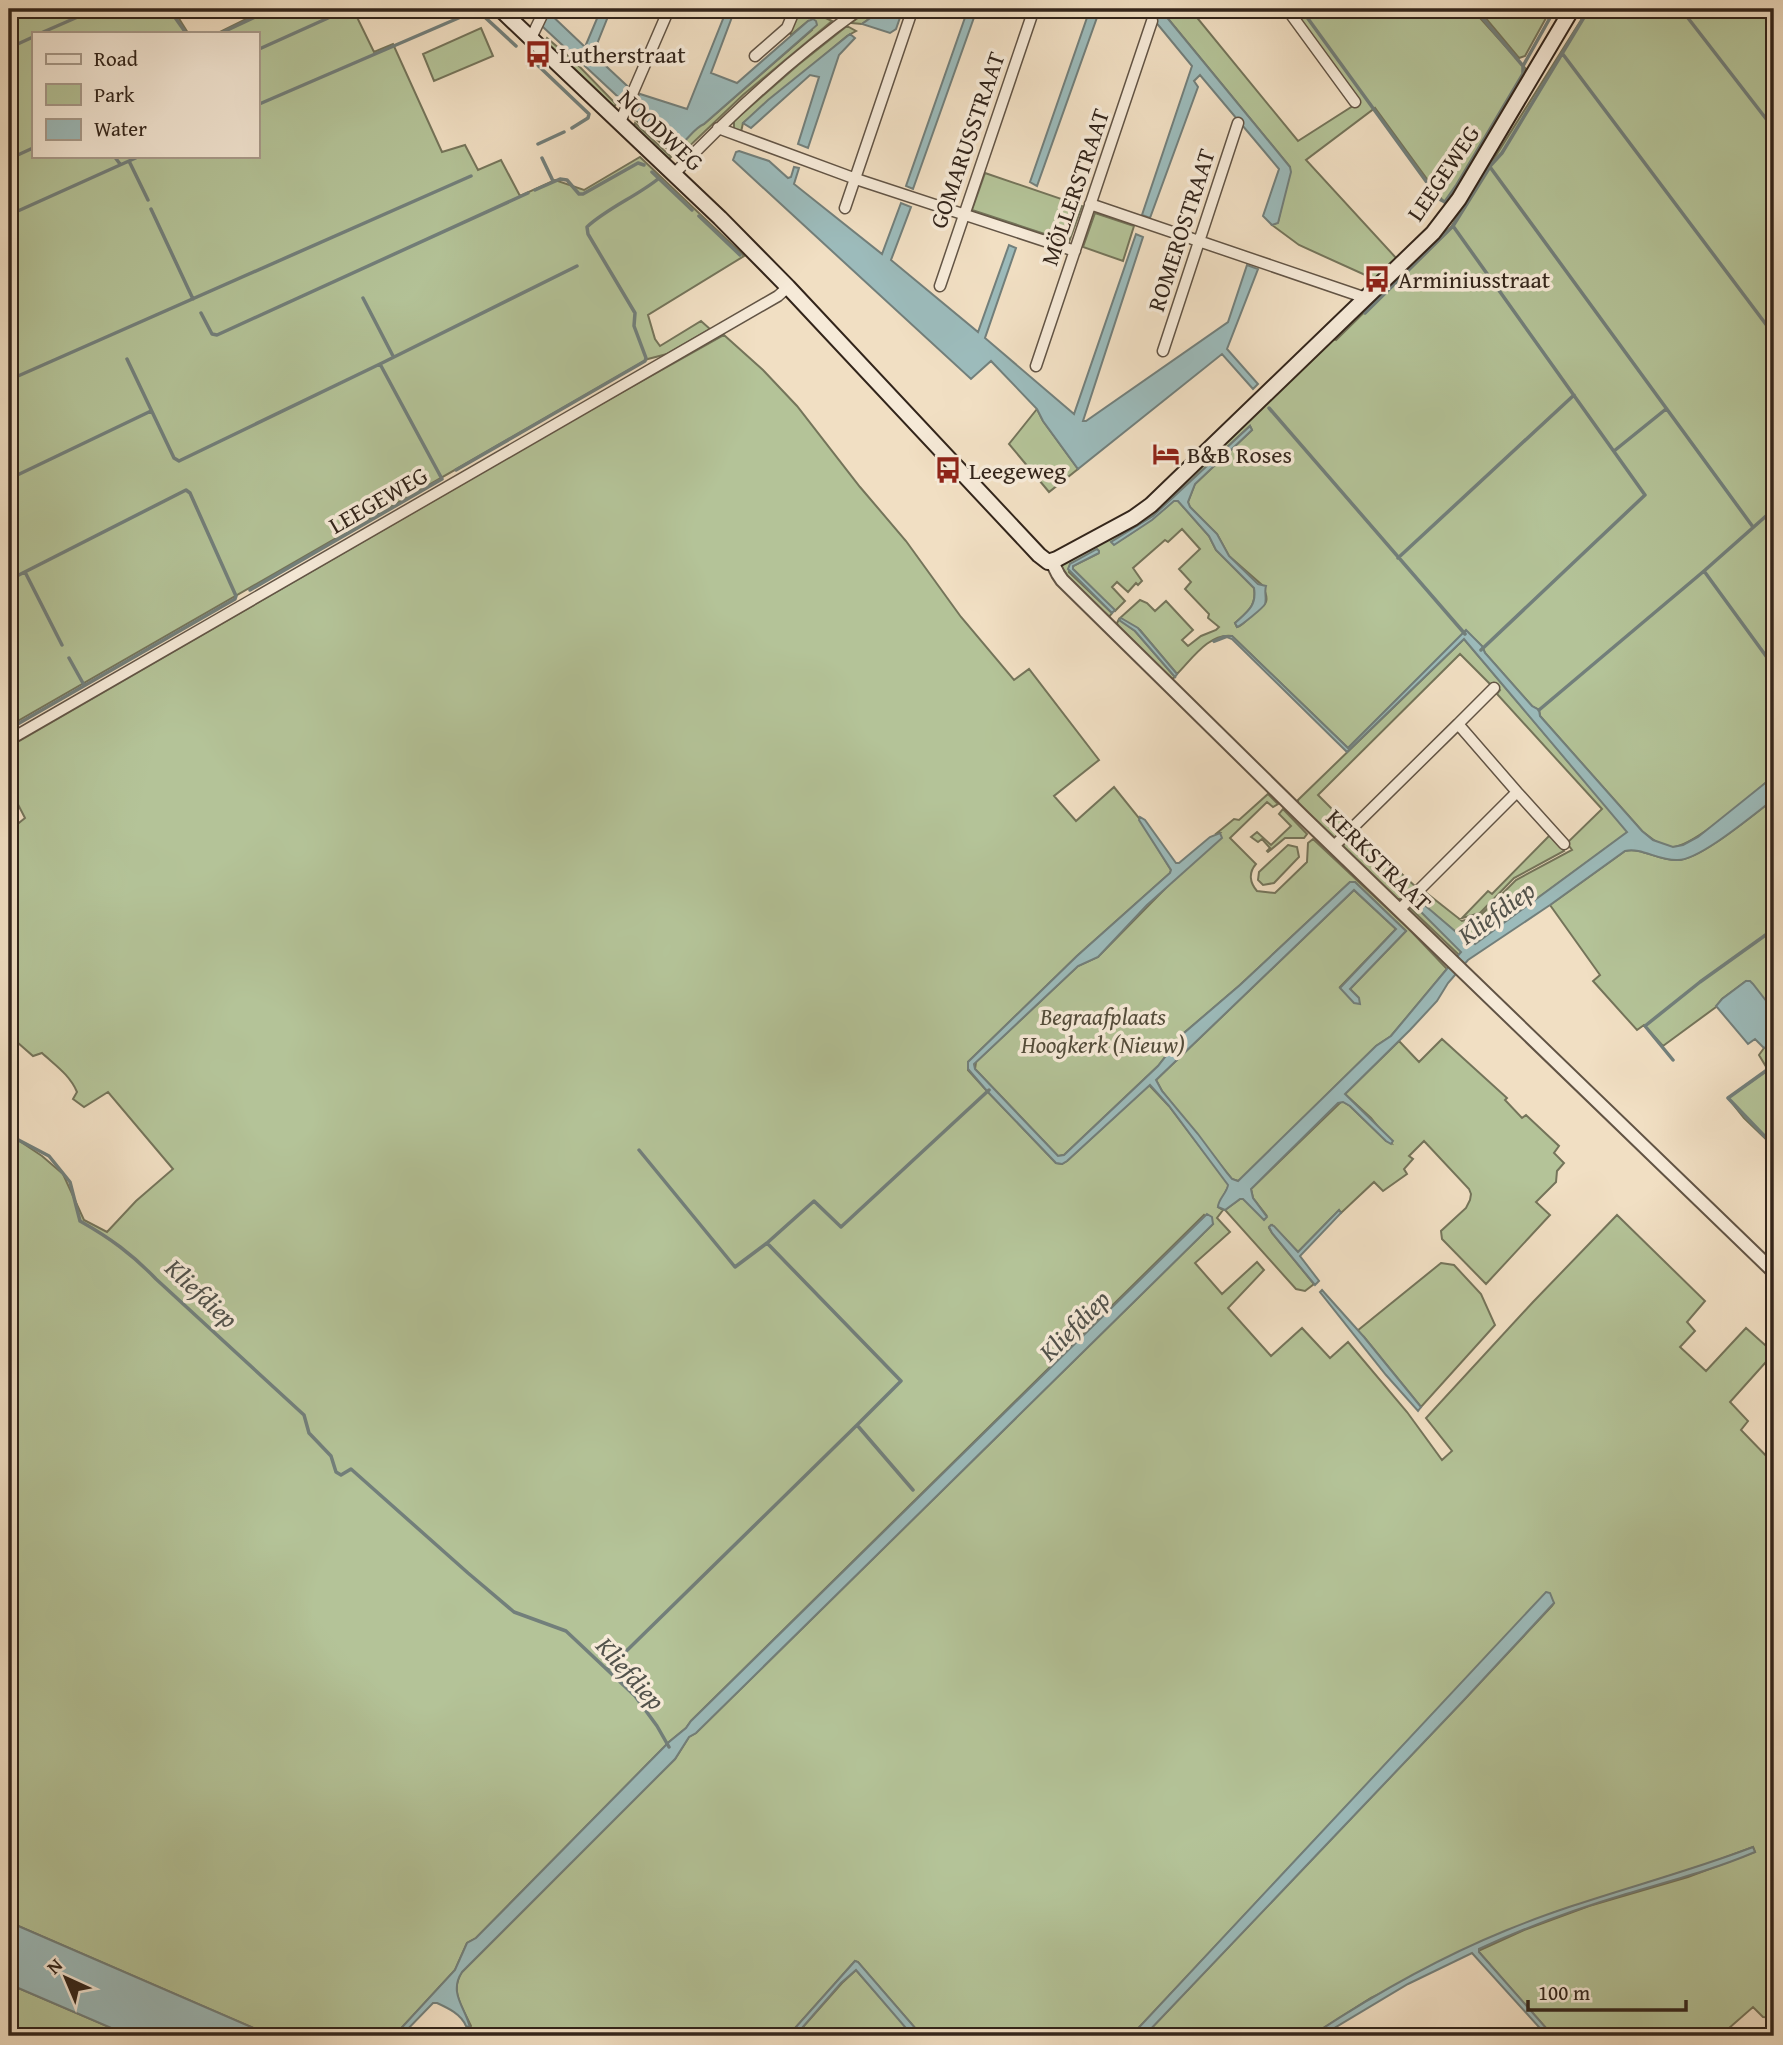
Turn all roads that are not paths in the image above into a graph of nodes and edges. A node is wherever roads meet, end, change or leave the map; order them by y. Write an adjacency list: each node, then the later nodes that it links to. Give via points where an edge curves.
1 (500, 9): 11 (main road, NOODWEG)
2 (545, 9): 11 (street)
3 (669, 9): 14 (street)
4 (795, 9): 12 (street, via 787,28)
5 (860, 9): 16 (street)
6 (1034, 9): 21 (street, GOMARUSSTRAAT)
7 (1287, 9): 13 (street)
8 (1572, 9): 26 (main road, LEEGEWEG, via 1451,211)
9 (912, 11): 18 (street)
10 (1152, 21): 19 (street, MÖLLERSTRAAT)
11 (533, 34): 14 (main road, NOODWEG)
12 (755, 57)
13 (1355, 102)
14 (623, 117): 17 (main road, NOODWEG)
15 (1238, 123): 22 (street, ROMEROSTRAAT)
16 (718, 128): 17 (street); 18 (street)
17 (674, 174): 24 (main road, NOODWEG)
18 (856, 178): 20 (street); 21 (street)
19 (1090, 204): 22 (street); 23 (street, MÖLLERSTRAAT)
20 (845, 208)
21 (964, 214): 23 (street); 25 (street, GOMARUSSTRAAT)
22 (1199, 241): 26 (street); 27 (street, ROMEROSTRAAT)
23 (1075, 251): 28 (street, MÖLLERSTRAAT)
24 (788, 286): 29 (main road, via 1039,555); 32 (street, LEEGEWEG, via 778,296)
25 (940, 286)
26 (1366, 298): 29 (main road, LEEGEWEG, via 1152,505)
27 (1163, 351)
28 (1036, 366)
29 (1052, 562): 35 (street, KERKSTRAAT, via 1062,580)
30 (1494, 688): 31 (street)
31 (1458, 724): 33 (street); 35 (street)
32 (9, 740)
33 (1517, 792): 34 (street); 36 (street)
34 (1564, 844)
35 (1334, 846): 36 (street, KERKSTRAAT)
36 (1400, 909): 37 (street, KERKSTRAAT)
37 (1774, 1272)

